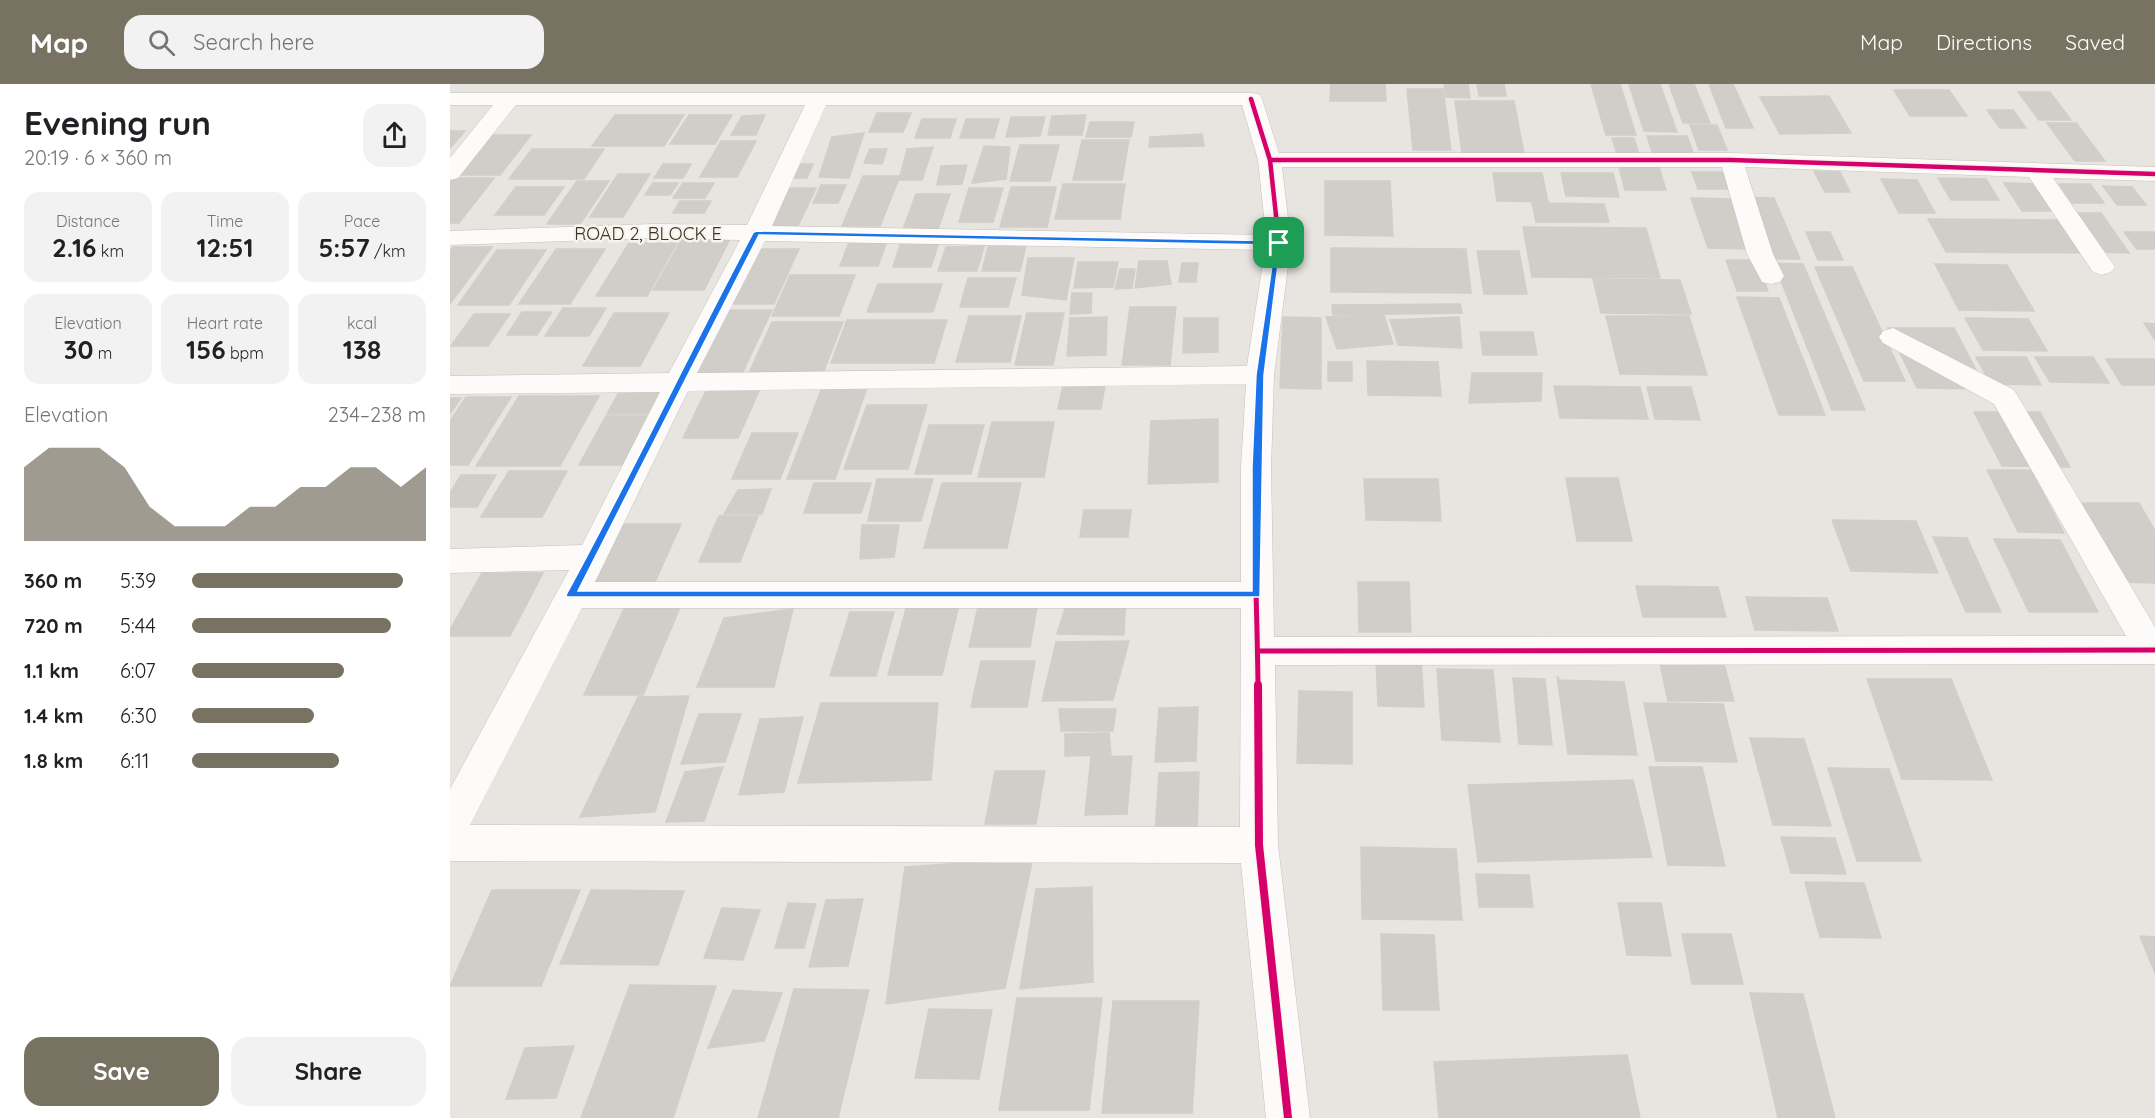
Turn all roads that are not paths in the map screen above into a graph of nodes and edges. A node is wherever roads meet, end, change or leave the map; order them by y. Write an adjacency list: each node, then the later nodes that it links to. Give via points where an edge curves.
1 (1256, 91): 4 (street); 5 (street)
2 (450, 99): 3 (street)
3 (510, 99): 4 (street); 8 (street)
4 (818, 100): 10 (street)
5 (1270, 159): 6 (street); 12 (street)
6 (1731, 159): 7 (street); 14 (street, via 1760,254)
7 (2036, 170): 9 (street); 13 (street)
8 (450, 173)
9 (2155, 174)
10 (756, 233): 11 (street, ROAD 2, BLOCK E, via 653,231); 12 (street, ROAD 2, BLOCK E); 17 (street)
11 (450, 238)
12 (1279, 243): 16 (street)
13 (2102, 267)
14 (1771, 276)
15 (1893, 338): 23 (street, via 2004,397)
16 (1260, 375): 17 (street); 22 (street)
17 (678, 383): 18 (street); 19 (street)
18 (450, 385)
19 (592, 557): 20 (street); 21 (street)
20 (450, 561)
21 (570, 595): 22 (street); 25 (street)
22 (1257, 595): 24 (street)
23 (2153, 650): 24 (street)
24 (1258, 651): 27 (street)
25 (450, 826)
26 (450, 843): 27 (street)
27 (1260, 845): 28 (street)
28 (1288, 1118)

